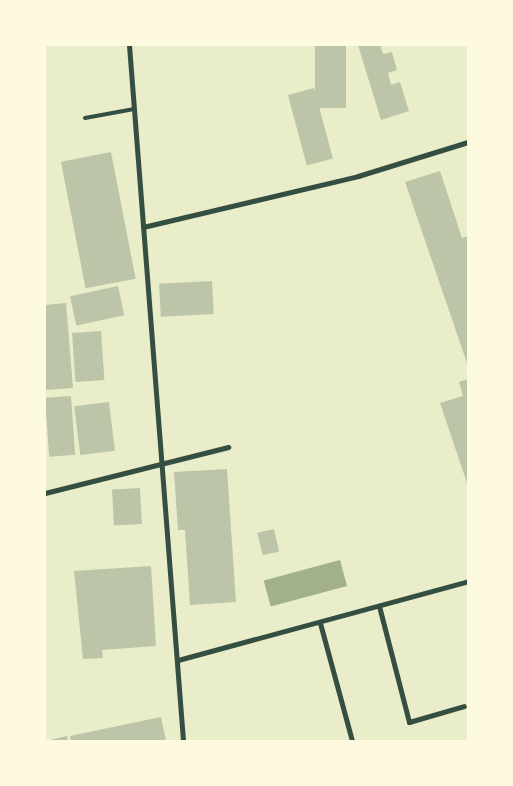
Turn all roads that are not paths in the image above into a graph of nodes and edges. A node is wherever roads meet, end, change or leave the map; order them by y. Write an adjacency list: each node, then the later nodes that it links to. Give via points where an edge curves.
1 (129, 45): 2 (street)
2 (134, 109): 3 (lane); 5 (street)
3 (85, 118)
4 (468, 142): 5 (street, via 358,176)
5 (143, 227): 7 (street)
6 (228, 447): 7 (street)
7 (161, 464): 8 (street); 12 (street)
8 (45, 493)
9 (468, 581): 10 (street)
10 (379, 606): 11 (street); 13 (street, via 409,722)
11 (320, 623): 12 (street); 15 (street)
12 (178, 660): 14 (street)
13 (464, 706)
14 (183, 741)
15 (352, 741)

